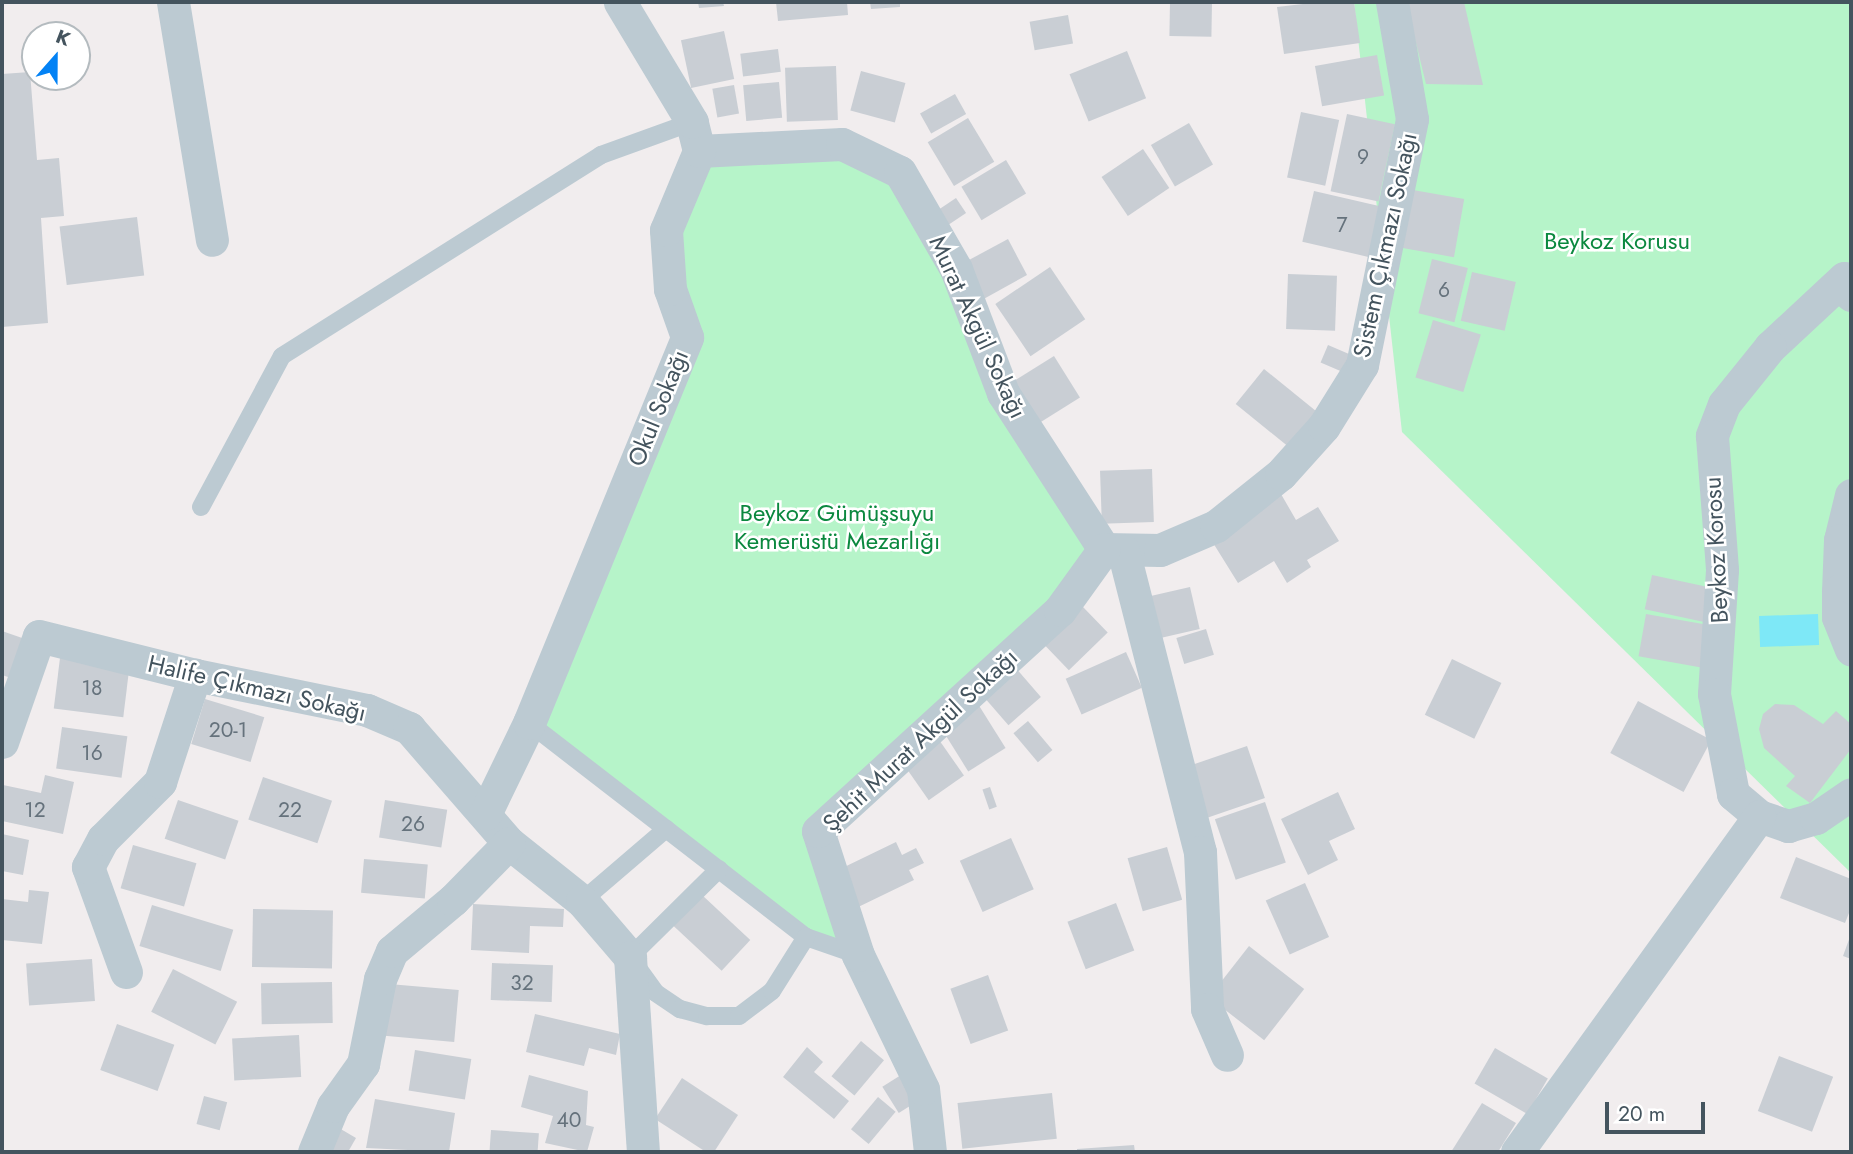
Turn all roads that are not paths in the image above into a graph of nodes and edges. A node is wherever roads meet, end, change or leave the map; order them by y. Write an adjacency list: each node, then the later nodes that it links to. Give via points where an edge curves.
1 (173, 2): 5 (street)
2 (620, 2): 4 (street)
3 (1392, 2): 9 (street, Sistem Çıkmazı Sokağı, via 1412,119 1362,365 1324,426 1281,474 1216,526 1160,550)
4 (695, 136): 8 (lane, via 601,155 282,356); 9 (street, Murat Akgül Sokağı, via 842,144 900,172 956,269 1003,393); 12 (street, Okul Sokağı, via 666,230 670,289 687,337)
5 (212, 240)
6 (1851, 295): 16 (street, Beykoz Korosu, via 1844,278 1770,347 1724,404 1712,436 1722,570 1714,694 1733,794)
7 (1851, 495): 10 (street, via 1840,540 1838,591 1838,617)
8 (201, 507)
9 (1114, 550): 22 (street, Şehit Murat Akgül Sokağı, via 1060,610 818,831); 25 (street, Murat Akgül Sokağı, via 1200,852 1207,1009)
10 (1851, 650)
11 (195, 675): 13 (street, Halife Çıkmazı Sokağı, via 39,636); 15 (street, Halife Çıkmazı Sokağı, via 367,710 409,728); 24 (street, via 160,782 103,839 88,867)
12 (528, 723): 15 (street, Okul Sokağı); 17 (lane)
13 (2, 742)
14 (1851, 794): 16 (street, Beykoz Korosu, via 1816,818 1788,826)
15 (485, 814): 18 (street, Halife Çıkmazı Sokağı)
16 (1759, 816): 29 (street)
17 (666, 829): 19 (lane); 20 (lane)
18 (509, 842): 20 (street, Halife Çıkmazı Sokağı); 26 (street, via 453,900 392,951 380,979 363,1063 333,1106)
19 (719, 869): 21 (lane); 23 (lane)
20 (582, 901): 23 (street, Halife Çıkmazı Sokağı)
21 (806, 937): 22 (lane); 23 (lane, via 772,991 739,1016 708,1016 680,1009 656,993)
22 (859, 955): 28 (street, Şehit Murat Akgül Sokağı, via 923,1089)
23 (630, 957): 27 (street)
24 (126, 972)
25 (1227, 1055)
26 (314, 1152)
27 (643, 1152)
28 (930, 1152)
29 (1517, 1152)

